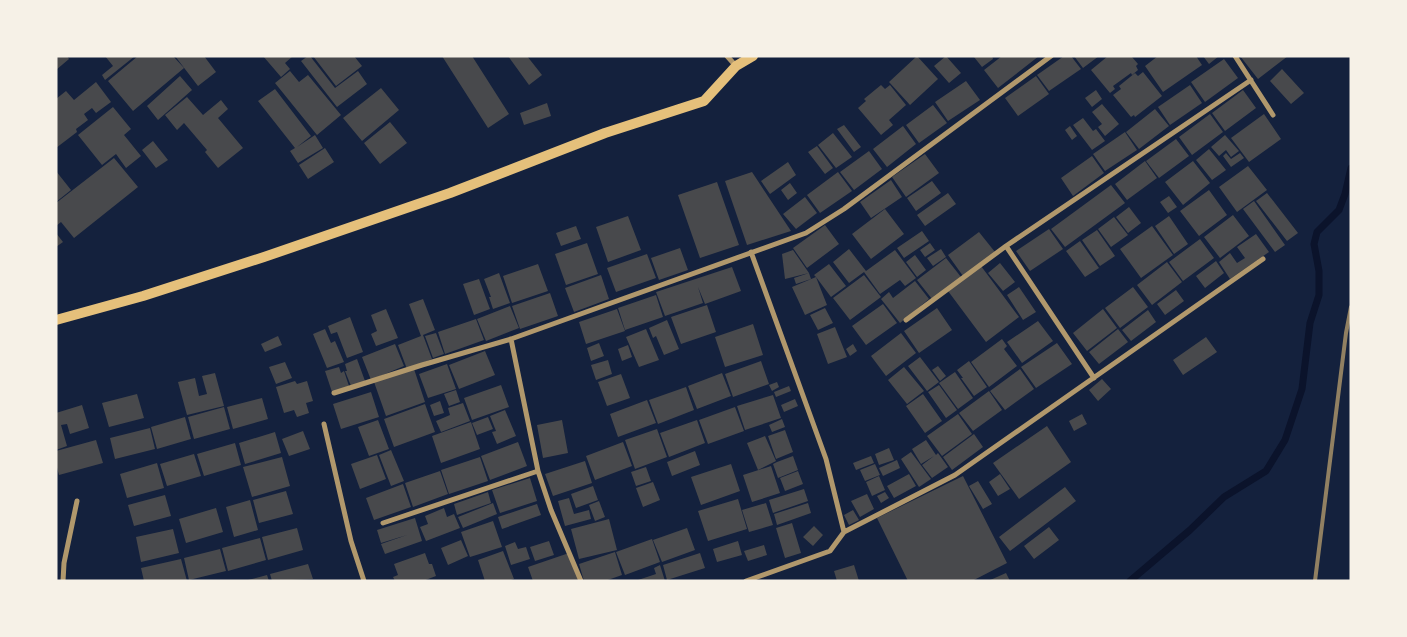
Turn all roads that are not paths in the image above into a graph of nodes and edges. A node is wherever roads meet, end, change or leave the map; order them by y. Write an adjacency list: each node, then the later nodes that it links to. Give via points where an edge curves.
1 (726, 56): 5 (street)
2 (753, 56): 5 (main road)
3 (1051, 56): 9 (street, via 844,209 806,233)
4 (1235, 56): 6 (street)
5 (736, 66): 11 (main road, via 704,101 605,133 450,193 264,257)
6 (1252, 80): 7 (street); 8 (street)
7 (1273, 115)
8 (1006, 246): 12 (street); 14 (street)
9 (751, 252): 13 (street); 20 (street, via 826,459)
10 (1263, 259): 14 (street)
11 (56, 320)
12 (906, 320)
13 (511, 340): 15 (street); 17 (street)
14 (1094, 378): 20 (street, via 955,475)
15 (334, 393)
16 (324, 424): 22 (street, via 351,541)
17 (538, 471): 19 (street); 23 (street)
18 (77, 501): 21 (street)
19 (383, 524)
20 (844, 532): 24 (street, via 830,551)
21 (63, 581)
22 (364, 581)
23 (581, 581)
24 (746, 581)

